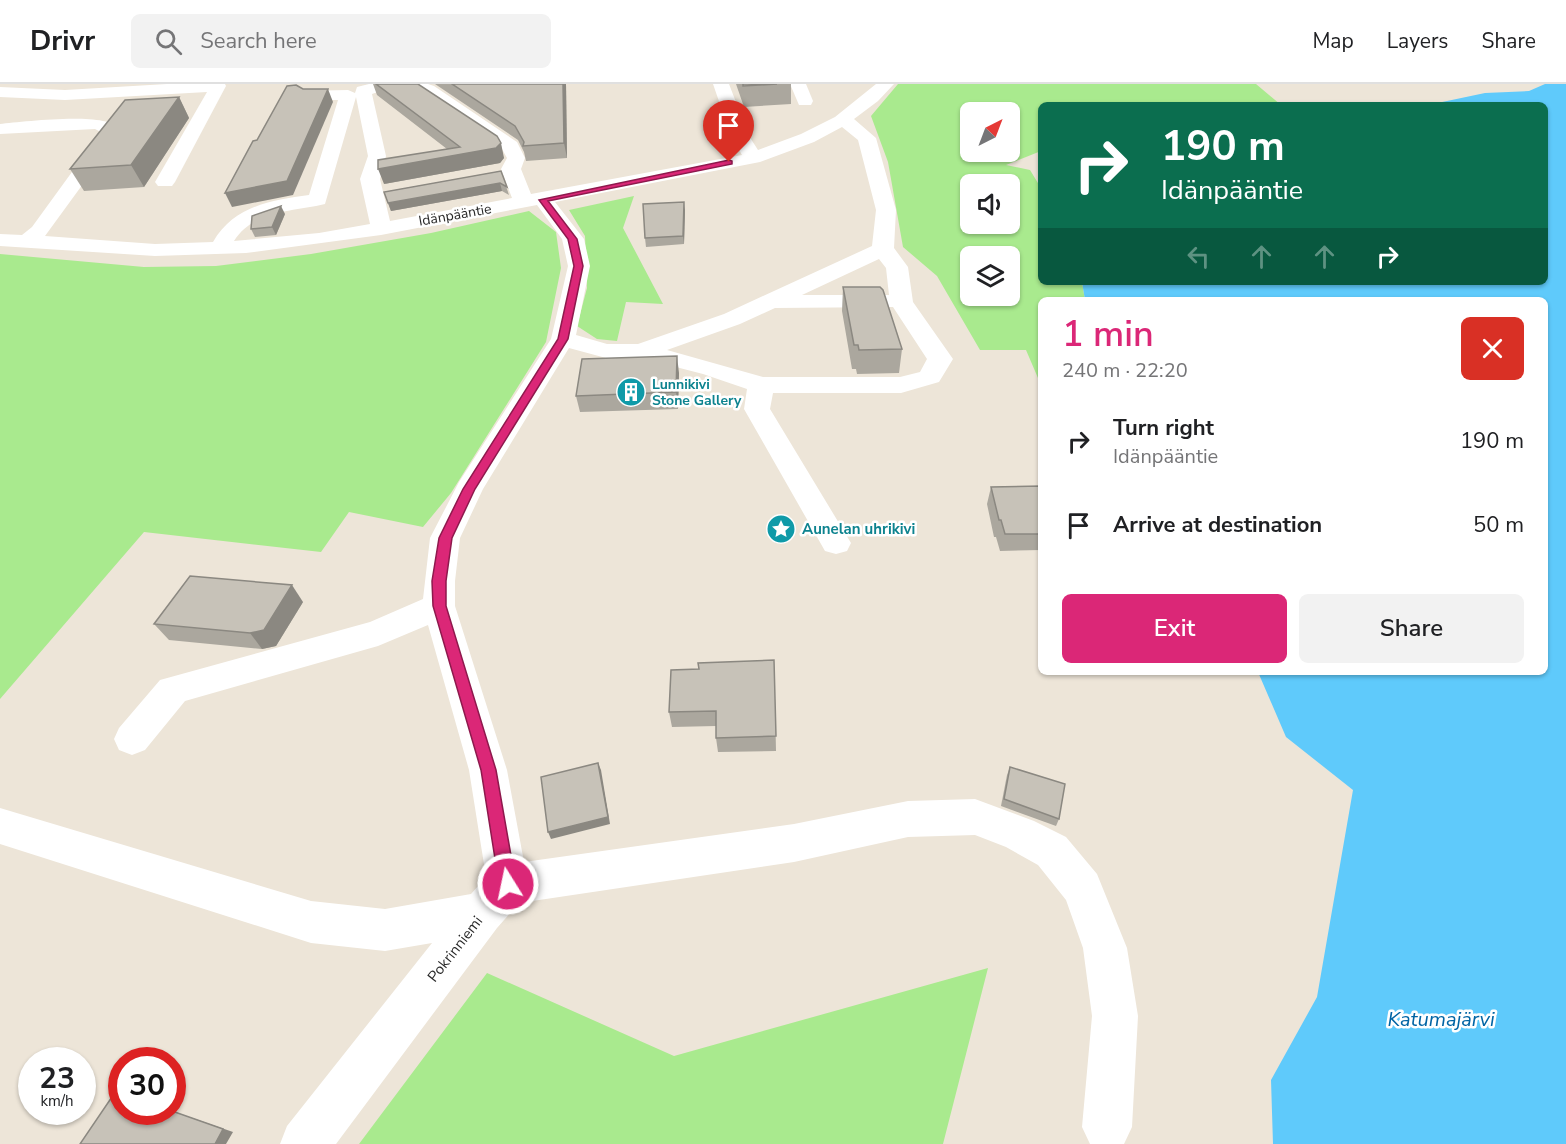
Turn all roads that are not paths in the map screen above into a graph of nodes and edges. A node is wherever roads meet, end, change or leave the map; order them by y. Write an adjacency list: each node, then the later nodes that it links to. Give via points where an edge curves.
1 (386, 84): 16 (street, via 363,91 377,156 370,179)
2 (414, 84): 12 (street, via 510,146 516,158)
3 (721, 84): 11 (street, via 740,136)
4 (798, 84): 8 (street)
5 (886, 84): 9 (street, Idänpääntie)
6 (0, 92): 14 (street, via 65,95 219,86)
7 (308, 95): 21 (street, via 348,95 318,200 249,214 235,224)
8 (805, 101)
9 (844, 120): 11 (street, Idänpääntie, via 795,145); 22 (street, via 867,138 886,210)
10 (0, 129): 20 (street, via 97,124 111,129)
11 (753, 158): 17 (street, Idänpääntie)
12 (511, 169): 13 (street); 17 (street)
13 (488, 174)
14 (165, 182)
15 (397, 190): 16 (street)
16 (374, 194): 18 (street)
17 (533, 201): 18 (street, Idänpääntie); 25 (street, via 573,239 579,266)
18 (381, 229): 21 (street, Idänpääntie)
19 (0, 240): 20 (street, Idänpääntie)
20 (28, 241): 21 (street, Idänpääntie, via 155,250)
21 (219, 249)
22 (883, 249): 23 (street); 24 (street, via 897,267)
23 (768, 302): 24 (street); 26 (street)
24 (901, 302): 27 (street, via 940,359 930,376 901,385)
25 (563, 339): 26 (street, via 606,351); 29 (street, via 469,489 446,538 439,581)
26 (641, 351): 27 (street)
27 (761, 385): 28 (street, via 758,409)
28 (836, 543)
29 (440, 606): 30 (street, via 378,633 173,690); 32 (street, via 488,770)
30 (132, 739)
31 (0, 826): 32 (street, via 311,922 385,930)
32 (495, 898): 33 (street, via 908,819 975,817 1052,851 1082,888 1105,948 1114,1016); 34 (street, Pokrinniemi)
33 (1107, 1127)
34 (305, 1144)

